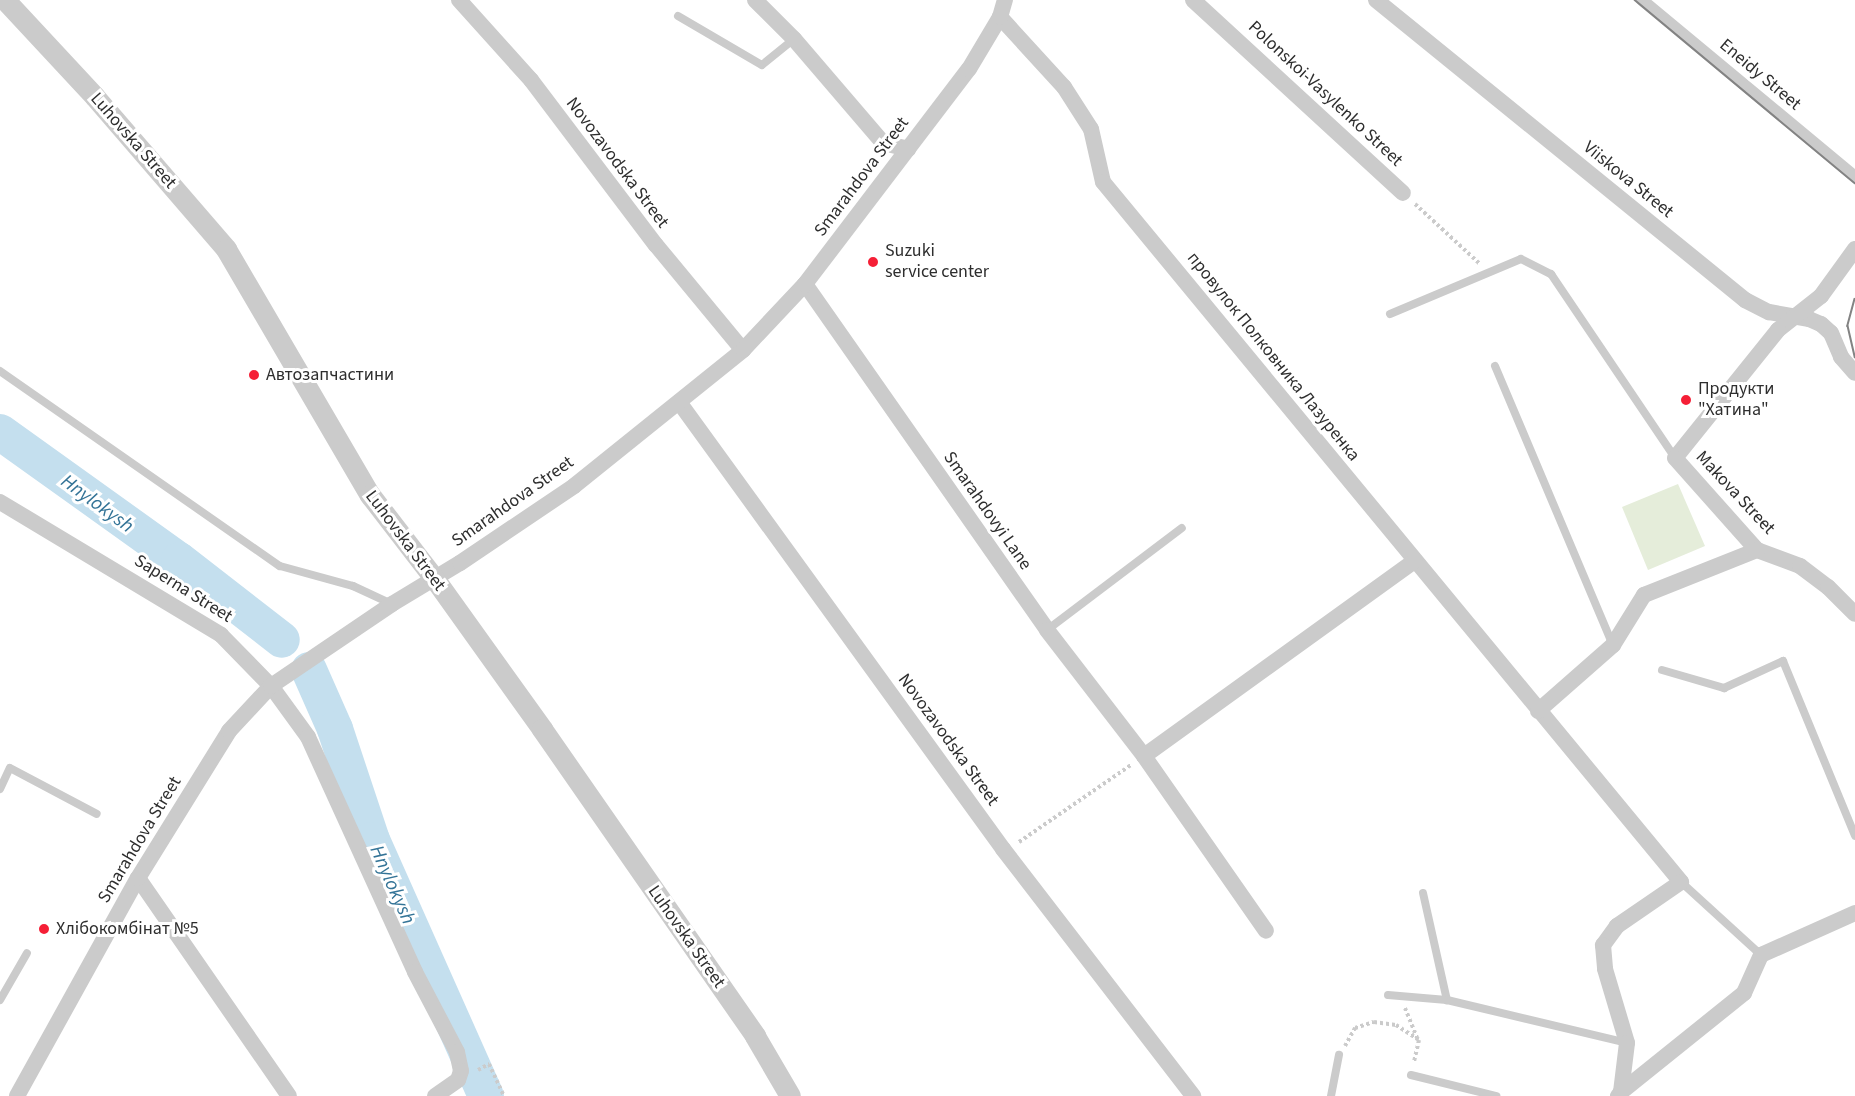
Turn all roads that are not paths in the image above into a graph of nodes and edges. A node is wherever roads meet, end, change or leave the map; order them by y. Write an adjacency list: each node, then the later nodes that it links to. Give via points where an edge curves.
1 (5, 0): 28 (street, Luhovska Street, via 226,249 370,495)
2 (459, 0): 18 (street, Novozavodska Street, via 531,81)
3 (755, 0): 10 (street)
4 (1005, 0): 9 (street, Smarahdova Street)
5 (1193, 0): 13 (street, Polonskoi-Vasylenko Street)
6 (1376, 0): 17 (street, Viiskova Street, via 1745,300 1769,312)
7 (1642, 0): 12 (street, Eneidy Street)
8 (678, 16): 10 (lane, via 762,65)
9 (1000, 17): 11 (street, Smarahdova Street, via 969,69); 27 (street, провулок Полковника Лазуренка, via 1064,87 1086,120 1103,182)
10 (794, 39): 11 (street, via 883,143)
11 (908, 149): 15 (street, Smarahdova Street)
12 (1855, 177)
13 (1403, 193)
14 (1855, 249): 17 (street, via 1821,296)
15 (805, 284): 18 (street, Smarahdova Street); 31 (street, Smarahdovyi Lane)
16 (1390, 314): 23 (lane, via 1521,260 1551,274)
17 (1795, 317): 21 (street, Viiskova Street, via 1821,324 1831,333 1840,357); 23 (street, via 1778,330)
18 (742, 350): 22 (street, Smarahdova Street)
19 (1495, 366): 32 (lane)
20 (0, 371): 29 (lane, via 280,566 353,586)
21 (1855, 373)
22 (679, 402): 28 (street, Smarahdova Street, via 573,486); 59 (street, Novozavodska Street, via 1005,852)
23 (1675, 458): 26 (street, Makova Street)
24 (0, 502): 34 (street, Saperna Street, via 221,635)
25 (1182, 528): 31 (lane)
26 (1757, 550): 30 (street, Makova Street, via 1800,566 1828,586); 32 (street, via 1644,595)
27 (1414, 561): 35 (street, провулок Полковника Лазуренка); 36 (street)
28 (434, 578): 29 (street, Smarahdova Street); 58 (street, Luhovska Street, via 755,1036)
29 (392, 604): 34 (street, Smarahdova Street)
30 (1855, 614)
31 (1047, 630): 36 (street, Smarahdovyi Lane)
32 (1613, 645): 35 (street)
33 (1662, 670): 39 (lane, via 1724,688 1783,661)
34 (271, 687): 40 (street, Smarahdova Street, via 230,731); 57 (street, Saperna Street, via 308,737 415,972 457,1052 458,1080)
35 (1538, 711): 41 (street, провулок Полковника Лазуренка)
36 (1144, 756): 44 (street, Smarahdovyi Lane)
37 (0, 789): 38 (lane, via 10,768)
38 (97, 814)
39 (1855, 836)
40 (138, 879): 53 (street, Smarahdova Street); 56 (street)
41 (1681, 882): 46 (lane); 50 (street, via 1617,926 1603,945 1605,969)
42 (1423, 893): 49 (lane)
43 (1855, 913): 46 (street)
44 (1266, 932)
45 (27, 953): 48 (lane)
46 (1761, 955): 54 (street, via 1744,993)
47 (1388, 995): 49 (lane)
48 (0, 1000)
49 (1447, 1000): 50 (lane)
50 (1627, 1043): 54 (street)
51 (1339, 1054): 60 (lane)
52 (1411, 1075): 61 (lane)
53 (21, 1089): 55 (street)
54 (1619, 1094)
55 (36, 1096)
56 (289, 1096)
57 (435, 1096)
58 (790, 1096)
59 (1193, 1096)
60 (1331, 1096)
61 (1496, 1096)

